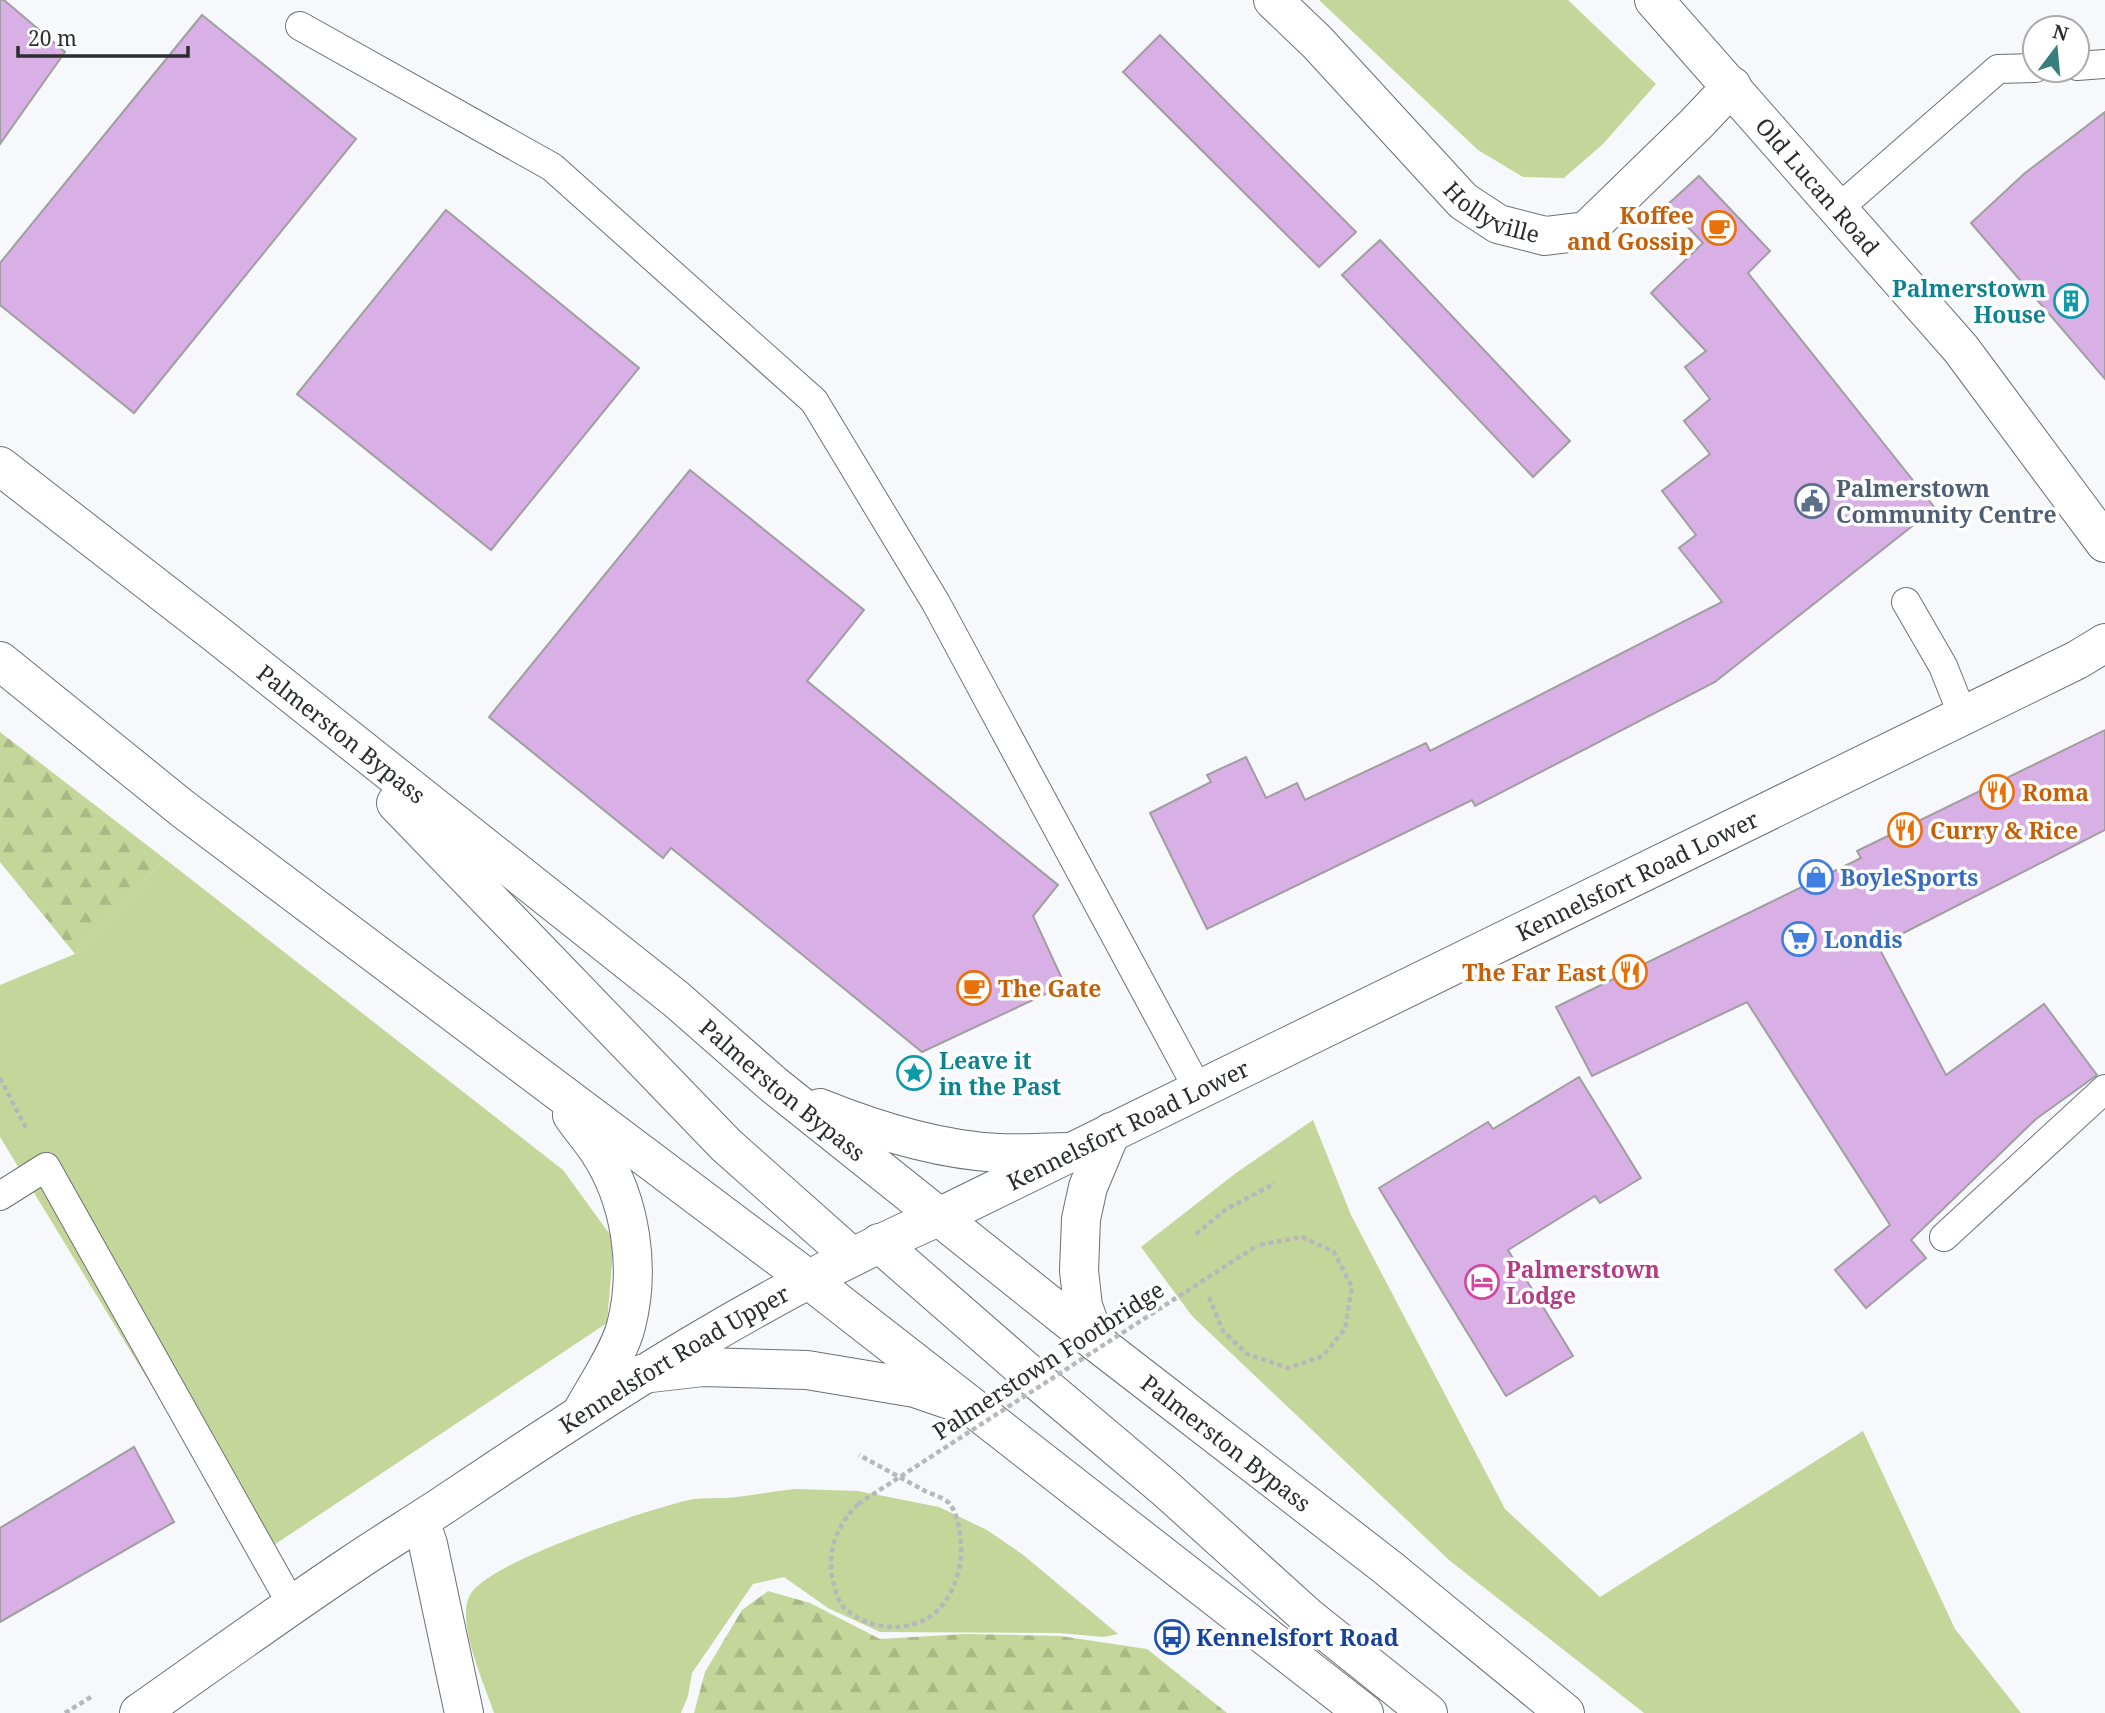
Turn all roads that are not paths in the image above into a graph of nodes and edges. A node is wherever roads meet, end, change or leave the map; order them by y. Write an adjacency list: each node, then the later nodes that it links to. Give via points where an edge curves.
1 (1273, 0): 5 (main road, Hollyville, via 1463,201 1497,224 1545,236 1586,231)
2 (1664, 4): 5 (main road, Old Lucan Road)
3 (300, 26): 15 (lane, via 552,167 814,401 936,603)
4 (2021, 68): 6 (lane, via 1998,69)
5 (1731, 86): 6 (main road, Old Lucan Road)
6 (1839, 208): 8 (main road, Old Lucan Road, via 1961,349)
7 (0, 466): 12 (main road, Palmerston Bypass)
8 (2105, 543)
9 (1906, 602): 13 (lane, via 1943,666)
10 (2105, 642): 13 (main road, Kennelsfort Road Lower)
11 (0, 661): 14 (main road, via 183,810)
12 (291, 693): 17 (main road, Palmerston Bypass, via 676,999); 23 (main road, via 726,1145)
13 (1963, 716): 15 (main road, Kennelsfort Road Lower)
14 (544, 1079): 24 (main road); 28 (main road, via 599,1152 618,1191 634,1262 626,1327)
15 (1199, 1089): 18 (main road, Kennelsfort Road Lower)
16 (2105, 1089): 22 (lane)
17 (786, 1094): 19 (main road, via 854,1122 925,1143 998,1153); 21 (main road, Palmerston Bypass)
18 (1111, 1132): 19 (main road, Kennelsfort Road Lower); 25 (main road, via 1088,1187 1081,1219 1083,1306)
19 (1070, 1152): 21 (main road, Kennelsfort Road Lower)
20 (0, 1196): 30 (lane, via 46,1167)
21 (941, 1216): 23 (main road, Kennelsfort Road Upper); 25 (main road, Palmerston Bypass)
22 (1944, 1237)
23 (866, 1250): 24 (main road, Kennelsfort Road Upper); 34 (main road, via 1019,1365 1308,1617)
24 (808, 1279): 26 (main road, Kennelsfort Road Upper); 27 (main road)
25 (1096, 1342): 35 (main road, Palmerston Bypass, via 1387,1567)
26 (642, 1374): 27 (main road, via 703,1367 807,1370 915,1388); 28 (main road, Kennelsfort Road Upper)
27 (972, 1408): 33 (main road)
28 (582, 1412): 29 (main road, Kennelsfort Road Upper)
29 (420, 1521): 30 (main road, Kennelsfort Road Upper); 32 (main road)
30 (292, 1605): 31 (main road, Kennelsfort Road Upper)
31 (139, 1713)
32 (464, 1713)
33 (1364, 1713)
34 (1428, 1713)
35 (1565, 1713)

